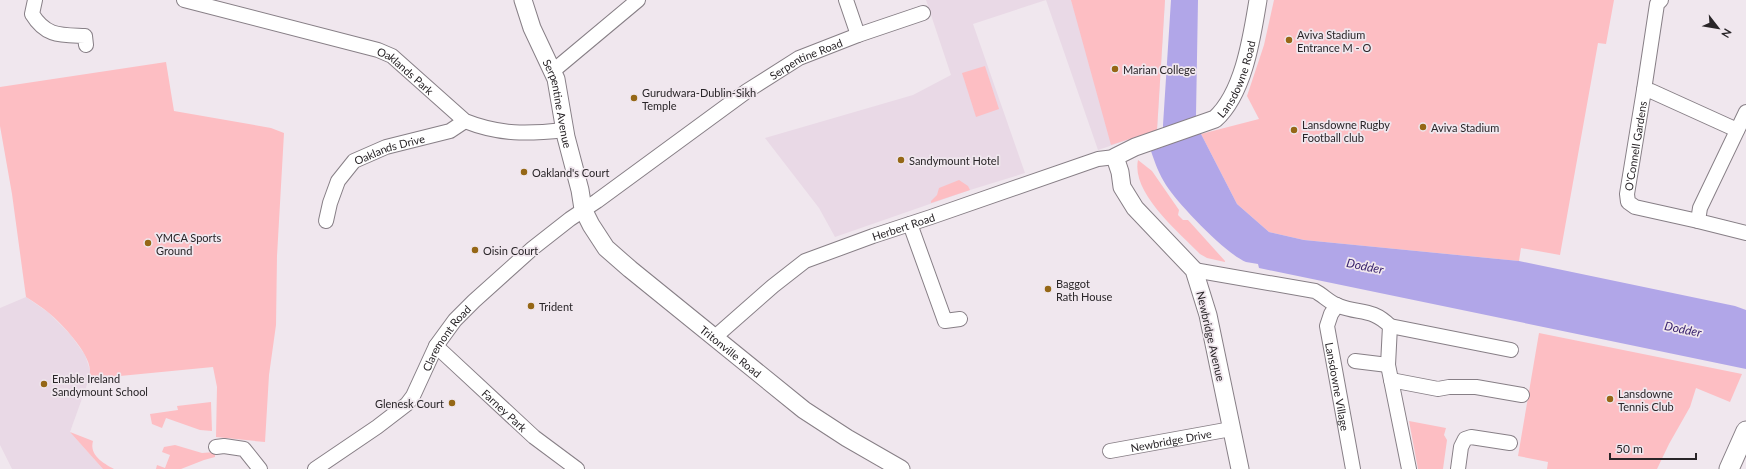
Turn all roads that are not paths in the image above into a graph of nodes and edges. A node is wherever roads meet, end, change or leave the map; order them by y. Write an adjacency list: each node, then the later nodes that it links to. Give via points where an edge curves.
1 (35, 0): 11 (street, via 32,14 37,23 53,34 85,36)
2 (184, 0): 8 (street, Oaklands Park)
3 (523, 0): 12 (street, Serpentine Avenue, via 532,28)
4 (638, 0): 12 (street)
5 (846, 0): 10 (street)
6 (1258, 0): 18 (street, Lansdowne Road, via 1253,31 1236,88 1222,112 1215,118 1127,150)
7 (1661, 0): 13 (street, O'Connell Gardens, via 1657,4)
8 (238, 6): 15 (street, Oaklands Park, via 392,56)
9 (923, 13): 10 (street, Serpentine Road)
10 (858, 35): 19 (street, Serpentine Road, via 800,57 772,73)
11 (86, 46)
12 (553, 71): 16 (street, Serpentine Avenue)
13 (1644, 90): 17 (street, O'Connell Gardens); 20 (street, O'Connell Gardens, via 1627,194 1628,202 1635,208)
14 (1746, 112): 17 (street)
15 (465, 121): 16 (street, Oaklands Park, via 479,127 514,133); 21 (street, Oaklands Drive, via 450,131 386,147 354,161 338,181)
16 (565, 130): 19 (street, Serpentine Avenue)
17 (1738, 130): 20 (street, via 1700,208)
18 (1115, 158): 22 (street, Herbert Road, via 1098,159); 24 (street, Newbridge Avenue, via 1122,187 1135,208)
19 (584, 209): 28 (street, Tritonville Road, via 606,248); 29 (street, Claremont Road, via 533,248 474,301 455,320)
20 (1698, 221): 23 (street, O'Connell Gardens)
21 (326, 222)
22 (910, 224): 26 (street, via 945,321); 28 (street, Herbert Road, via 805,261)
23 (1746, 233)
24 (1194, 270): 25 (street, via 1315,291); 35 (street, Newbridge Avenue, via 1208,315)
25 (1337, 305): 27 (street, via 1381,317); 45 (street, Lansdowne Village, via 1327,326)
26 (960, 319)
27 (1390, 326): 30 (street); 32 (street)
28 (715, 337): 43 (street, Tritonville Road, via 804,410)
29 (436, 346): 41 (street, Claremont Road, via 407,404); 42 (street, Farney Park, via 534,437)
30 (1511, 350)
31 (1355, 361): 32 (street, Lansdowne Village)
32 (1388, 365): 33 (street)
33 (1391, 380): 34 (street, via 1438,389 1476,387); 46 (street)
34 (1522, 395)
35 (1231, 429): 39 (street, Newbridge Drive); 44 (street, Newbridge Avenue)
36 (1746, 431): 48 (main road)
37 (1510, 443): 47 (street, via 1471,437 1465,439 1461,447)
38 (216, 447): 40 (street, via 244,449)
39 (1110, 451)
40 (260, 469)
41 (315, 469)
42 (577, 469)
43 (901, 469)
44 (1240, 469)
45 (1353, 469)
46 (1409, 469)
47 (1458, 469)
48 (1729, 469)

